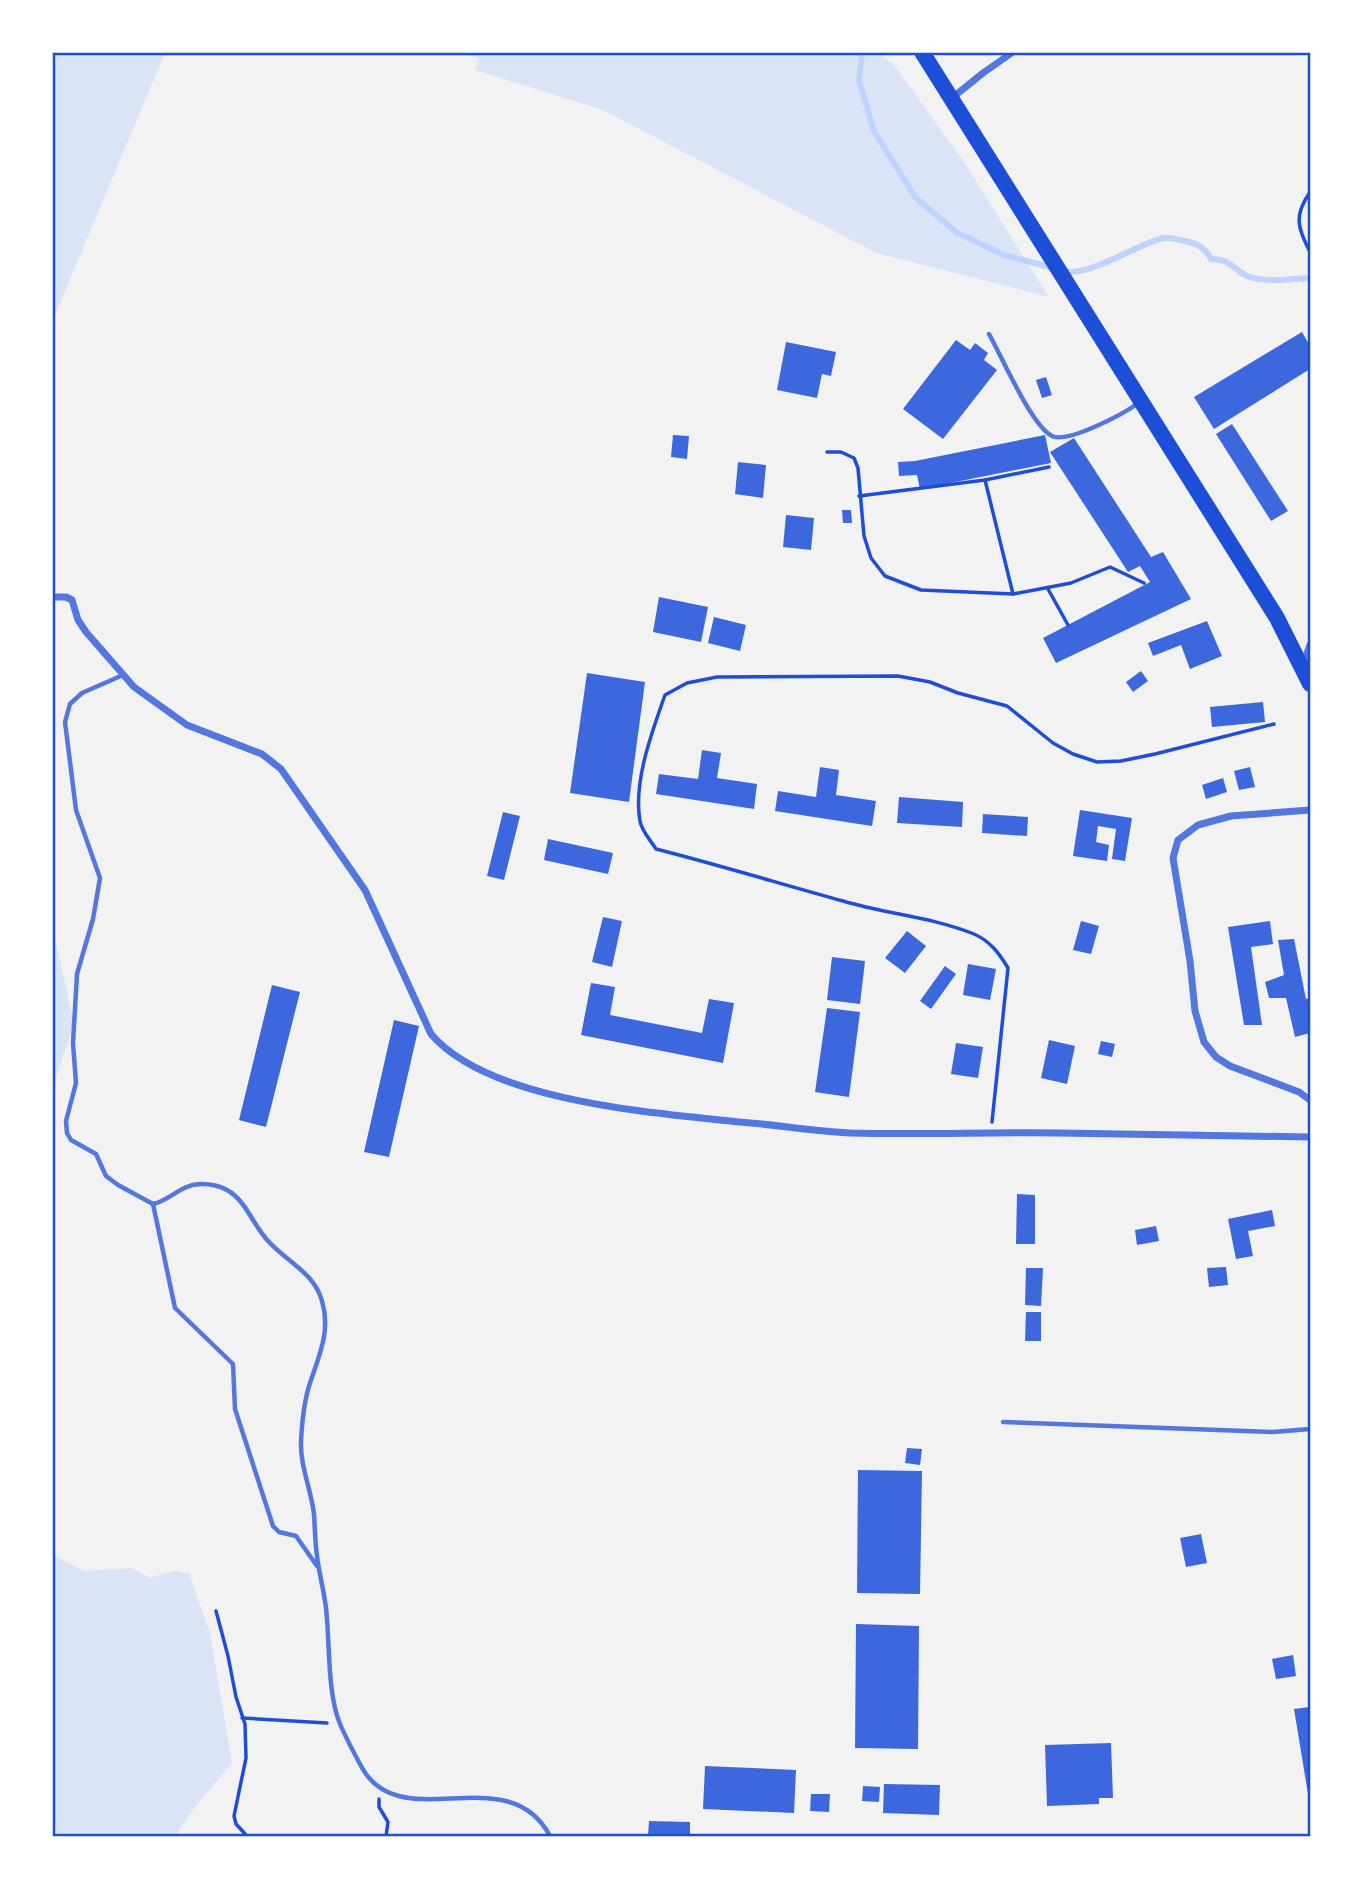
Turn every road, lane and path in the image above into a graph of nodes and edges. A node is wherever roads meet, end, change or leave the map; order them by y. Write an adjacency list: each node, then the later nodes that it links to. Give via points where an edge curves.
1 (922, 52): 3 (highway)
2 (1013, 52): 3 (street)
3 (950, 100): 7 (highway)
4 (1311, 192): 5 (path, via 1298,215 1299,232)
5 (1311, 252)
6 (989, 334): 7 (lane, via 1031,411 1053,437 1108,421)
7 (1140, 401): 18 (highway)
8 (827, 452): 11 (path, via 854,458)
9 (1049, 467): 10 (path)
10 (985, 480): 11 (path); 14 (path)
11 (859, 496): 14 (path, via 871,558 885,576 921,590)
12 (1144, 583): 13 (path, via 1111,567)
13 (1048, 589): 14 (path); 16 (path)
14 (1013, 594)
15 (52, 597): 19 (street, via 72,600 82,626)
16 (1068, 625)
17 (1311, 645): 18 (street)
18 (1303, 666): 20 (highway)
19 (124, 675): 24 (street, via 187,725 262,754 281,769 365,890 431,1034 461,1060 530,1089 631,1110 850,1133); 26 (lane, via 82,693 70,704 65,722 76,810 100,878 78,974 73,1043 76,1083 66,1133 96,1154 106,1176)
20 (1311, 684)
21 (1274, 724): 24 (path, via 1155,754 1097,762 1053,743 1007,706 898,676 716,677 687,683 664,695 648,743 640,791 640,823 656,849 844,902 946,925 976,935 998,950 1008,968)
22 (1311, 810): 23 (street, via 1231,816 1198,825 1178,840 1172,858 1195,1011 1204,1042 1230,1066)
23 (1311, 1100)
24 (991, 1132): 25 (street)
25 (1311, 1138)
26 (153, 1204): 29 (lane, via 175,1308 233,1364 235,1409 273,1526 296,1536); 29 (lane, via 190,1185 228,1191 270,1243 305,1272 318,1292 326,1320 323,1346 309,1385 301,1442)
27 (1003, 1422): 28 (lane, via 1273,1432)
28 (1311, 1429)
29 (319, 1570): 32 (lane)
30 (216, 1611): 31 (path)
31 (242, 1718): 32 (path); 34 (path, via 246,1758 234,1816)
32 (340, 1723): 33 (lane, via 362,1769)
33 (378, 1789): 35 (path, via 379,1807 388,1822); 36 (lane, via 399,1797 504,1800 526,1808)
34 (247, 1836)
35 (386, 1836)
36 (550, 1836)

